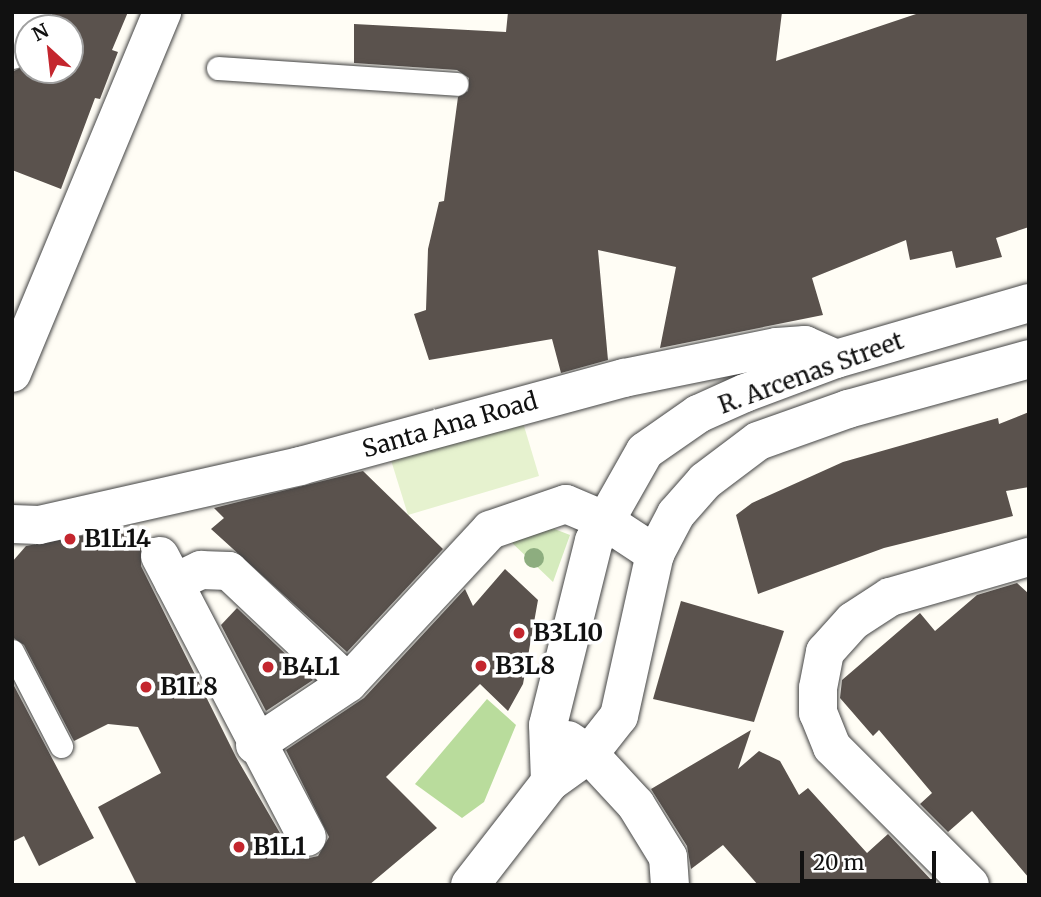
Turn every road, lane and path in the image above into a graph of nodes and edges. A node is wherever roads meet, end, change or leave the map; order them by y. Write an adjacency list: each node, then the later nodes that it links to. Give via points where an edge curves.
1 (31, 12): 3 (street)
2 (162, 12): 9 (street)
3 (12, 50)
4 (218, 68): 5 (lane)
5 (456, 84)
6 (1029, 303): 7 (street, R. Arcenas Street)
7 (836, 359): 10 (street); 11 (street, R. Arcenas Street, via 698,414 645,451); 12 (street, Santa Ana Road, via 805,345 777,347 624,378 300,466)
8 (1029, 359): 10 (street, R. Arcenas Street)
9 (12, 373)
10 (848, 409): 13 (street, R. Arcenas Street, via 758,441 705,481 676,514)
11 (602, 520): 13 (street); 16 (street, via 566,504 490,530); 17 (street, R. Arcenas Street)
12 (16, 532)
13 (656, 554): 20 (street, R. Arcenas Street, via 619,716)
14 (1029, 557): 25 (street, via 890,597 853,621 825,652 818,688 818,713 832,747)
15 (12, 651): 19 (lane)
16 (348, 682): 18 (street); 18 (street, via 229,571 167,569)
17 (548, 725): 20 (street); 21 (street, R. Arcenas Street)
18 (254, 745): 22 (street)
19 (61, 746)
20 (589, 754): 21 (street, R. Arcenas Street); 24 (street, via 636,805 662,847 668,857)
21 (548, 787): 23 (street, R. Arcenas Street)
22 (307, 837)
23 (470, 885)
24 (670, 885)
25 (970, 885)

